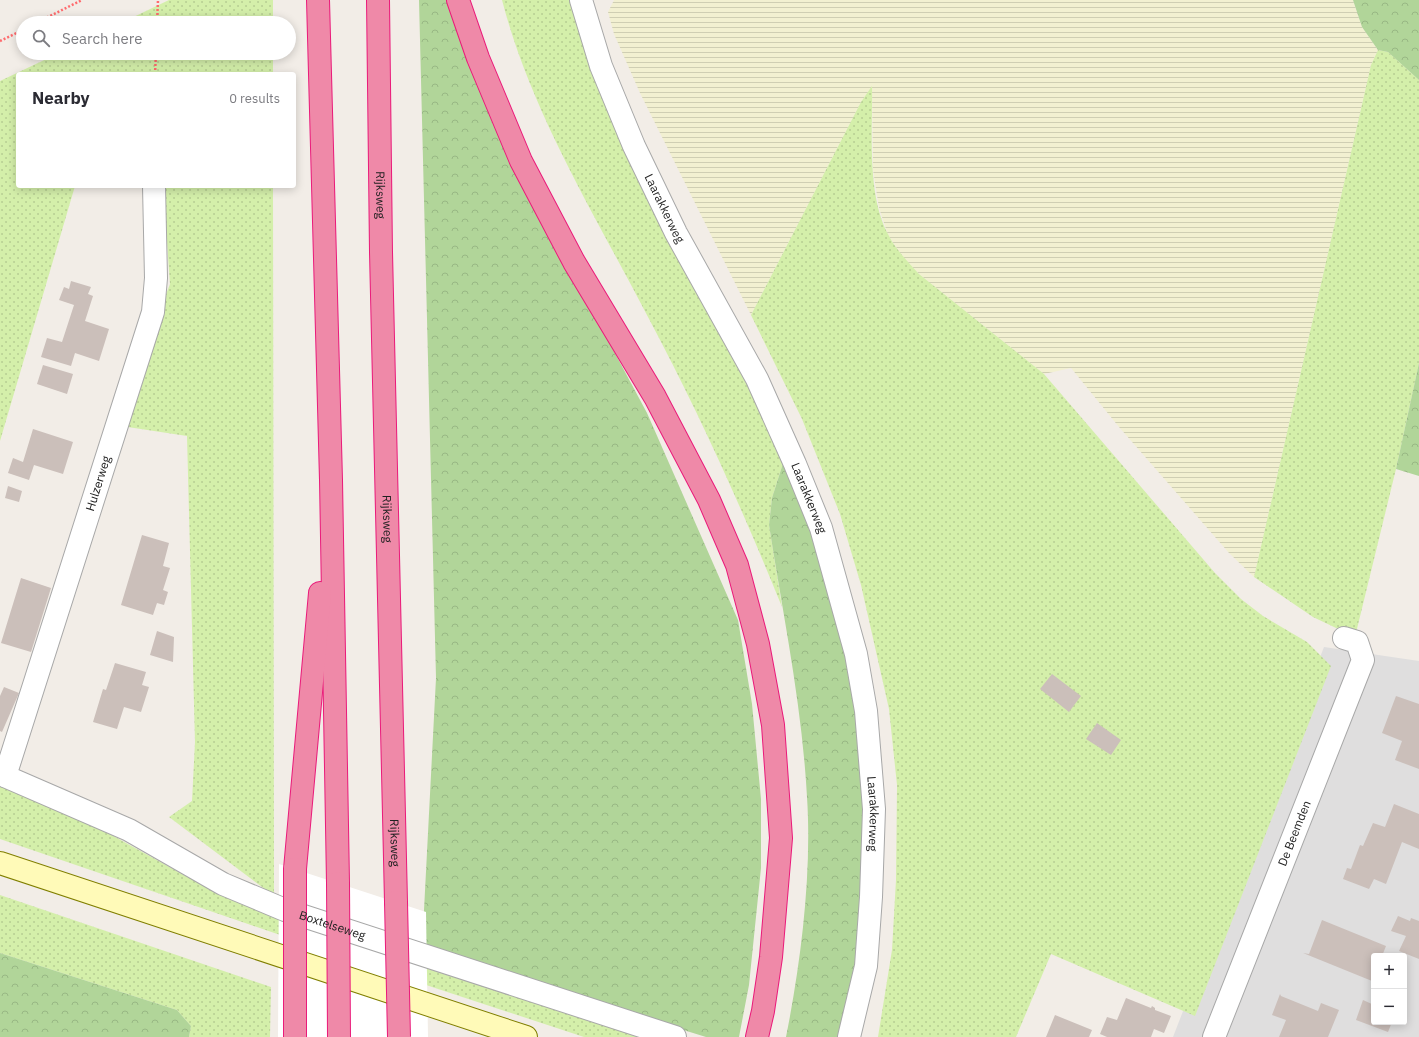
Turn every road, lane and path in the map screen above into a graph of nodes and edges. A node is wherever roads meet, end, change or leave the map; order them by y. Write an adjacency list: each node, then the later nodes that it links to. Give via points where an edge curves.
1 (82, 0): 7 (path)
2 (158, 0): 8 (path)
3 (318, 0): 14 (highway)
4 (378, 0): 20 (highway, Rijksweg, bridge, via 381,252)
5 (458, 0): 23 (highway, via 478,58 521,161 574,262 655,397 709,500 737,565 758,644 773,725 781,838 771,957)
6 (581, 0): 24 (street, Laarakkerweg, via 602,66 634,146 676,233 757,379 796,464 821,528 856,654 866,711 874,809 866,966)
7 (50, 16)
8 (157, 16)
9 (16, 33): 10 (path)
10 (0, 41)
11 (156, 60): 12 (path)
12 (155, 72)
13 (154, 188): 16 (street, Hulzerweg, via 156,278 153,312)
14 (330, 480): 18 (highway, bridge, via 295,869); 19 (highway, bridge)
15 (1344, 638): 25 (street, De Beemden, via 1357,642 1363,660)
16 (2, 775): 22 (street, Boxtelseweg, via 129,830 223,884 285,910)
17 (0, 863): 21 (main road)
18 (295, 1037)
19 (339, 1037)
20 (399, 1037)
21 (526, 1037)
22 (675, 1037)
23 (757, 1037)
24 (849, 1037)
25 (1214, 1037)

